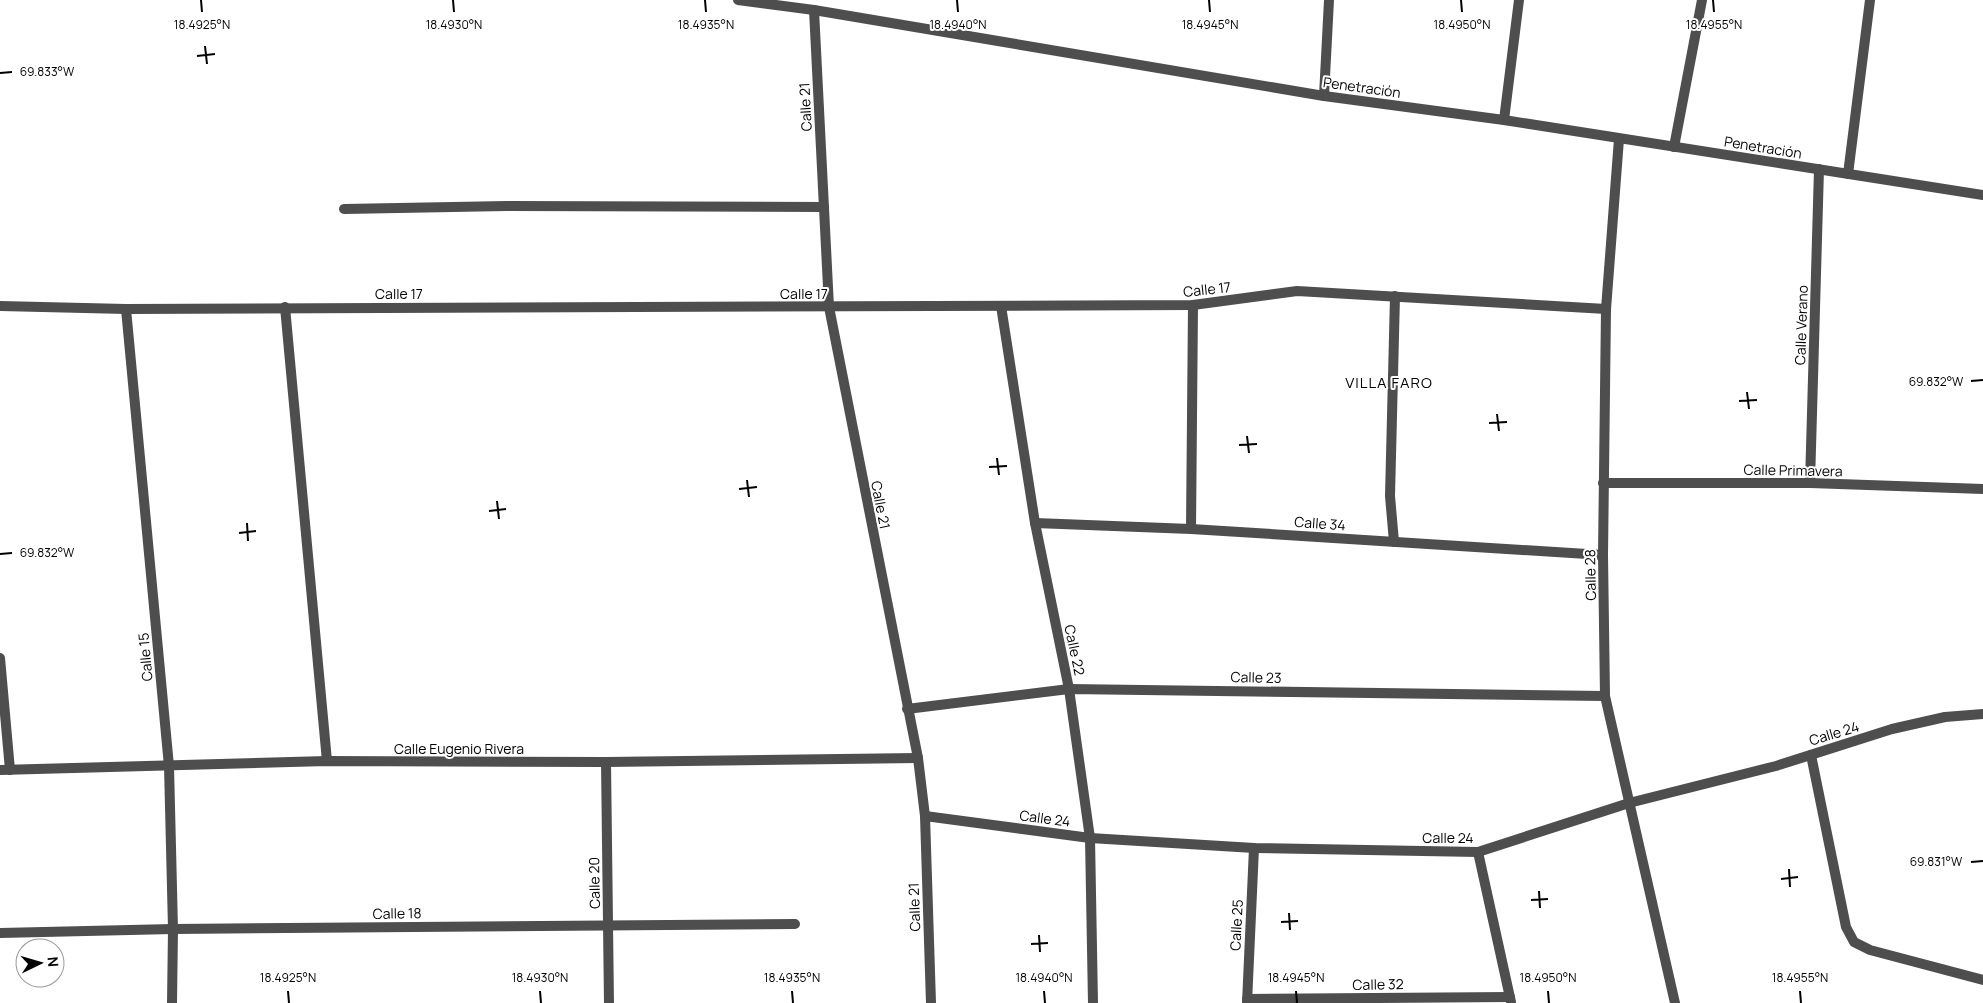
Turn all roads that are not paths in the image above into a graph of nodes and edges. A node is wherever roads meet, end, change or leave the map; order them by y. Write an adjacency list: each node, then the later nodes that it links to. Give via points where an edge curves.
1 (738, 0): 2 (street, Penetración)
2 (745, 0): 7 (street, Penetración)
3 (1329, 0): 8 (street)
4 (1519, 0): 9 (street)
5 (1702, 0): 11 (street)
6 (1870, 0): 13 (street)
7 (814, 10): 8 (street, Penetración); 15 (street, Calle 21)
8 (1324, 96): 9 (street, Penetración)
9 (1504, 120): 10 (street, Penetración)
10 (1619, 139): 11 (street, Penetración); 24 (street, Calle 28)
11 (1674, 147): 12 (street, Penetración)
12 (1819, 169): 13 (street, Penetración); 26 (street, Calle Verano)
13 (1848, 174): 14 (street, Penetración)
14 (1983, 195)
15 (824, 207): 16 (street); 22 (street, Calle 21)
16 (344, 209)
17 (1395, 296): 20 (street, Calle 17, via 1297,291); 24 (street, Calle 17); 30 (street, via 1390,496)
18 (0, 306): 23 (street, Calle 17)
19 (1001, 306): 20 (street, Calle 17); 22 (street, Calle 17); 28 (street, Calle 22)
20 (1193, 306): 29 (street)
21 (284, 307): 22 (street, Calle 17); 23 (street, Calle 17); 39 (street)
22 (829, 307): 35 (street, Calle 21)
23 (126, 309): 41 (street, Calle 15)
24 (1606, 309): 25 (street, Calle 28)
25 (1604, 483): 26 (street, Calle Primavera); 31 (street, Calle 28)
26 (1810, 483): 27 (street, Calle Primavera)
27 (1983, 489)
28 (1034, 523): 29 (street, Calle 34); 33 (street, Calle 22)
29 (1191, 529): 30 (street, Calle 34)
30 (1394, 542): 31 (street, Calle 34)
31 (1603, 555): 34 (street, Calle 28)
32 (0, 658): 42 (street)
33 (1069, 688): 34 (street, Calle 23); 35 (street, Calle 23); 45 (street, Calle 22)
34 (1606, 696): 43 (street, Calle 28)
35 (907, 709): 38 (street, Calle 21)
36 (1983, 714): 37 (street, Calle 24, via 1945,717 1901,727)
37 (1811, 755): 43 (street, Calle 24); 52 (street, via 1846,927 1854,942 1870,950)
38 (918, 758): 40 (street, Calle Eugenio Rivera); 44 (street, Calle 21)
39 (327, 761): 40 (street, Calle Eugenio Rivera); 41 (street, Calle Eugenio Rivera)
40 (606, 762): 48 (street, Calle 20)
41 (169, 766): 42 (street, Calle Eugenio Rivera); 50 (street, Calle 15)
42 (5, 770)
43 (1629, 804): 47 (street, Calle 24); 59 (street, Calle 28)
44 (925, 816): 45 (street, Calle 24); 57 (street, Calle 21)
45 (1090, 838): 46 (street, Calle 24); 58 (street, Calle 22)
46 (1254, 848): 47 (street, Calle 24); 54 (street, Calle 25)
47 (1478, 852): 53 (street)
48 (609, 924): 49 (street, Calle 18); 50 (street, Calle 18); 56 (street, Calle 20)
49 (795, 924)
50 (173, 929): 51 (street, Calle 18); 55 (street, Calle 15)
51 (0, 933)
52 (1983, 980)
53 (1510, 1000): 54 (street, Calle 32)
54 (1246, 1001)
55 (172, 1003)
56 (609, 1003)
57 (930, 1003)
58 (1093, 1003)
59 (1675, 1003)

